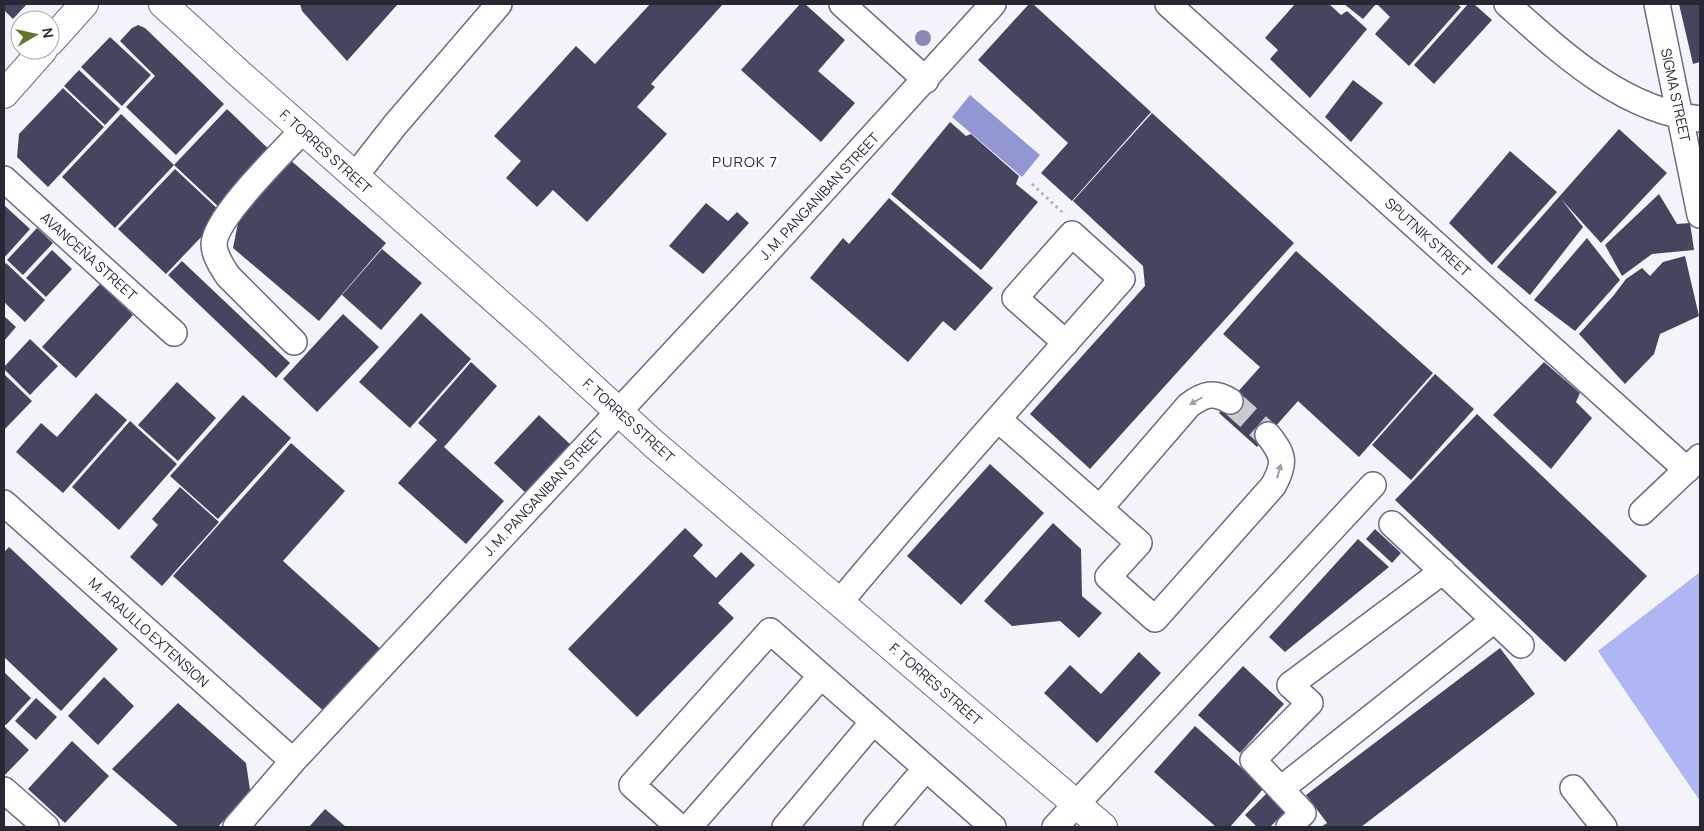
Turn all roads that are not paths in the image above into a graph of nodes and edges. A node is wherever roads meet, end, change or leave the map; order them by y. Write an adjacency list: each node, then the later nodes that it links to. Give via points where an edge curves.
1 (84, 4): 9 (main road)
2 (163, 4): 14 (main road, F. TORRES STREET)
3 (499, 4): 15 (street)
4 (842, 4): 11 (street)
5 (993, 4): 11 (street, J. M. PANGANIBAN STREET)
6 (1168, 4): 25 (street, SPUTNIK STREET)
7 (1507, 4): 13 (street, via 1609,86 1635,101)
8 (1657, 4): 13 (street, SIGMA STREET)
9 (60, 31)
10 (34, 60): 12 (main road)
11 (926, 80): 22 (street, J. M. PANGANIBAN STREET)
12 (4, 94)
13 (1690, 118): 17 (street, SIGMA STREET)
14 (303, 130): 15 (main road, F. TORRES STREET); 19 (street, via 232,210 217,232 214,245 228,276)
15 (354, 176): 22 (main road, F. TORRES STREET)
16 (4, 178): 18 (street, AVANCEÑA STREET)
17 (1700, 215)
18 (174, 333)
19 (294, 342)
20 (1066, 343): 20 (street, via 1016,298 1072,234 1122,279); 23 (street)
21 (1230, 401): 28 (street, one-way to 28, via 1221,395 1210,395 1189,405)
22 (618, 411): 32 (main road, F. TORRES STREET); 37 (street, J. M. PANGANIBAN STREET)
23 (999, 420): 28 (street); 32 (street)
24 (1268, 435): 28 (street, one-way to 24, via 1139,543 1108,577 1155,619 1274,486 1281,472 1282,457)
25 (1694, 463): 29 (street)
26 (1373, 485): 42 (street)
27 (4, 503): 37 (street, M. ARAULLO EXTENSION)
28 (1100, 508)
29 (1642, 512)
30 (1392, 524): 31 (street)
31 (1443, 572): 33 (street); 40 (street, via 1290,685 1310,703 1253,760)
32 (840, 602): 42 (main road, F. TORRES STREET)
33 (1494, 620): 34 (street); 40 (street)
34 (1521, 645)
35 (822, 676): 36 (street); 46 (street, via 770,631 632,785); 47 (street)
36 (873, 722): 38 (street); 48 (street)
37 (293, 761): 45 (street, J. M. PANGANIBAN STREET)
38 (926, 768): 43 (street); 49 (street)
39 (1573, 788): 53 (street)
40 (1281, 789): 52 (street, via 1303,813)
41 (4, 790): 44 (street)
42 (1076, 803): 50 (street); 51 (main road, F. TORRES STREET)
43 (977, 822)
44 (46, 827)
45 (236, 827)
46 (679, 827)
47 (689, 827)
48 (785, 827)
49 (876, 827)
50 (1055, 827)
51 (1103, 827)
52 (1289, 827)
53 (1604, 827)

